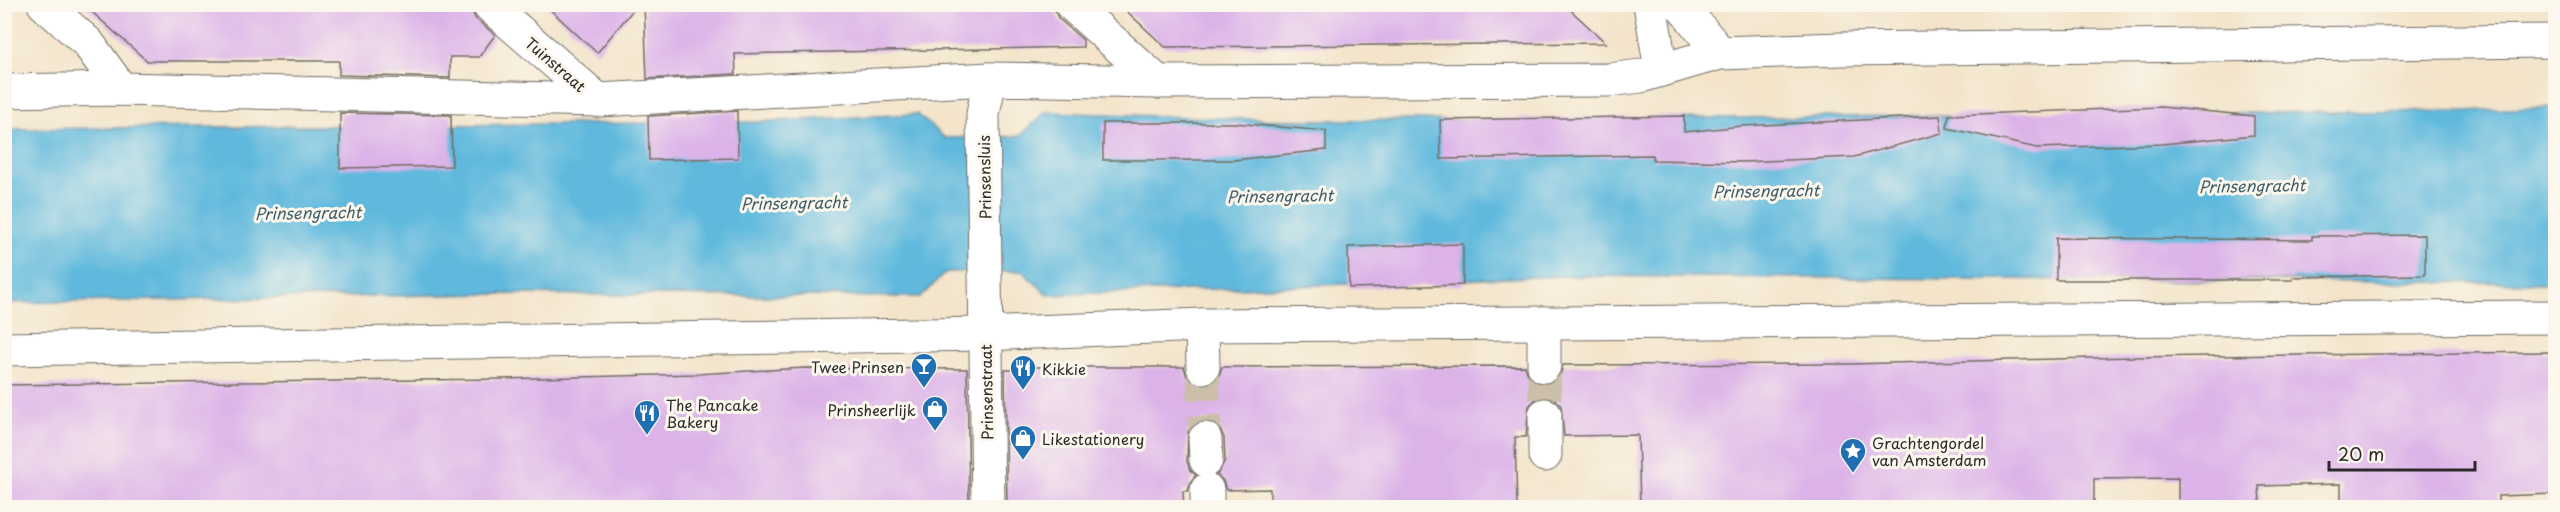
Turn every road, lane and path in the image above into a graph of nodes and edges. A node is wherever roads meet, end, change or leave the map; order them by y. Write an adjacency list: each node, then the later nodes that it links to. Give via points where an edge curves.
1 (44, 4): 11 (street, via 88,43)
2 (488, 4): 13 (street, Tuinstraat)
3 (1071, 4): 10 (street)
4 (1650, 4): 8 (street)
5 (1680, 4): 7 (street)
6 (2556, 41): 7 (street)
7 (1720, 53): 8 (street)
8 (1661, 69): 10 (street, via 1608,80)
9 (990, 79): 10 (street); 13 (street); 14 (street, Prinsensluis, via 983,114)
10 (1158, 82)
11 (121, 89): 12 (street); 13 (street)
12 (4, 90)
13 (598, 100)
14 (985, 276): 18 (street, Prinsenstraat)
15 (2556, 317): 16 (street)
16 (1544, 323): 17 (street); 20 (street)
17 (1202, 325): 18 (street); 21 (street)
18 (985, 334): 19 (street); 24 (street, Prinsenstraat)
19 (4, 349)
20 (1544, 366)
21 (1203, 367)
22 (1545, 415): 23 (street)
23 (1545, 455)
24 (988, 507)

